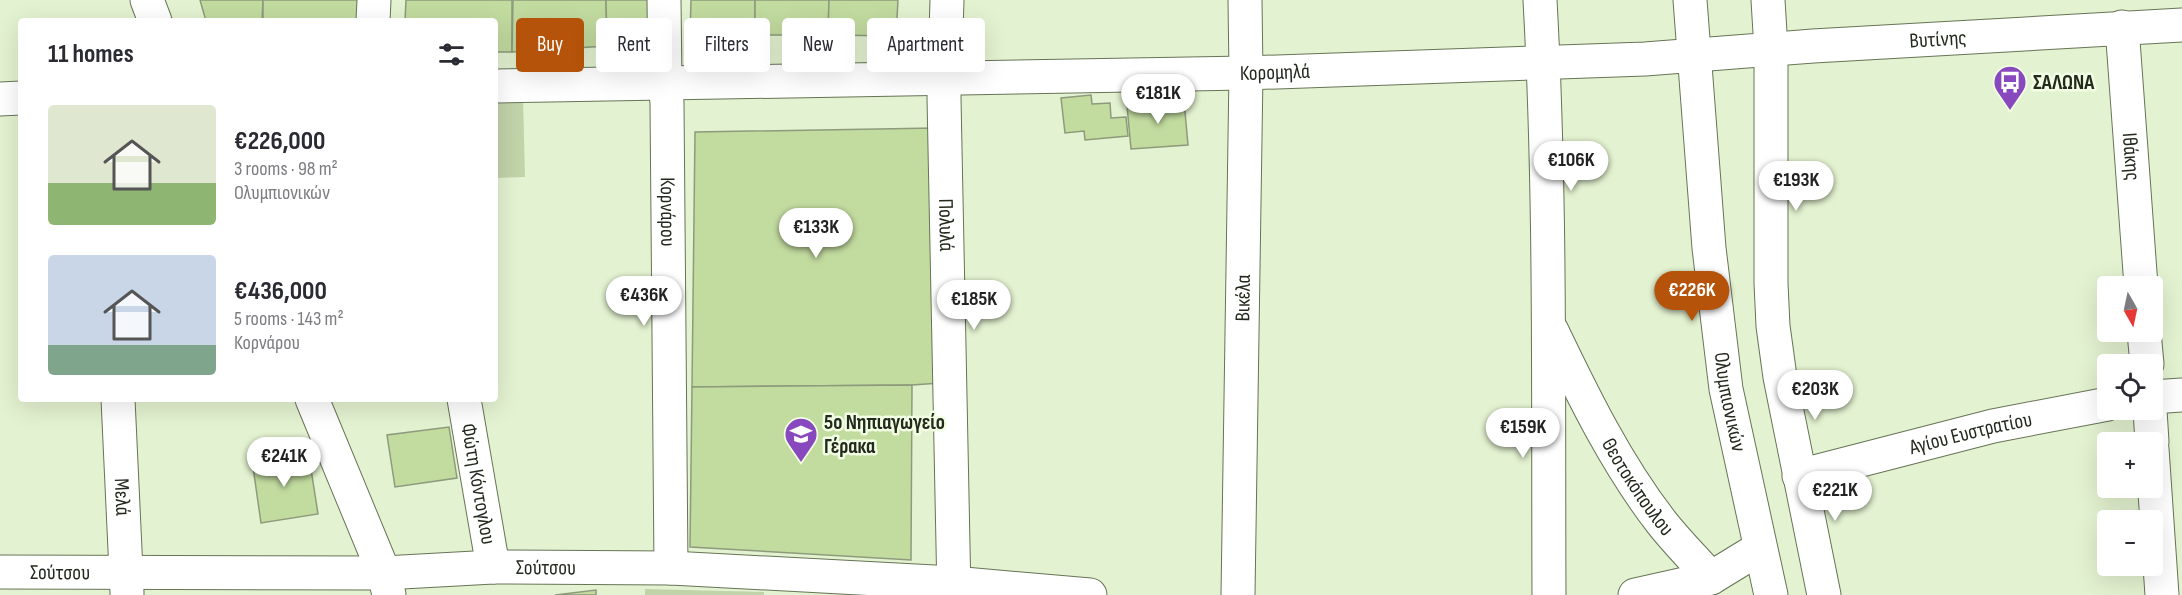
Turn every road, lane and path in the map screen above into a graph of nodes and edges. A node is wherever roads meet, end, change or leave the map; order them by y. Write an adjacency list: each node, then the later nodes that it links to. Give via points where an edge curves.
1 (147, 0): 9 (street)
2 (374, 0): 10 (street)
3 (664, 0): 18 (street, Κορνάρου)
4 (947, 0): 17 (street, Πολυλά)
5 (1245, 0): 16 (street, Βικέλα)
6 (1540, 0): 15 (street, Θεοτοκόπουλου)
7 (1690, 0): 14 (street, Ολυμπιονικών)
8 (1768, 0): 13 (street)
9 (154, 18)
10 (373, 18)
11 (2182, 25): 12 (street, Βυτίνης)
12 (2122, 27): 13 (street, Βυτίνης); 22 (street, Ιθάκης)
13 (1771, 49): 14 (street, Βυτίνης); 30 (street, via 1773,326)
14 (1695, 55): 15 (street, Κορομηλά); 32 (street, Ολυμπιονικών, via 1709,248 1726,389)
15 (1543, 62): 16 (street, Κορομηλά); 23 (street, Θεοτοκόπουλου)
16 (1246, 73): 17 (street, Κορομηλά); 44 (street, Βικέλα)
17 (944, 78): 18 (street, Κορομηλά); 41 (street, Πολυλά)
18 (665, 83): 19 (street, Κορομηλά); 34 (street, Κορνάρου)
19 (498, 86)
20 (18, 98): 21 (street)
21 (0, 99)
22 (2140, 276)
23 (1548, 323): 36 (street, Θεοτοκόπουλου, via 1582,395 1623,466 1662,523); 45 (street, Θεοτοκόπουλου)
24 (2182, 394): 25 (street)
25 (2163, 396)
26 (118, 402): 38 (street, Μελά)
27 (313, 402): 39 (street)
28 (465, 402): 33 (street, Φώτη Κόντογλου)
29 (2097, 406): 30 (street, Αγίου Ευστρατίου, via 1993,426)
30 (1799, 476): 47 (street)
31 (2155, 498): 48 (street)
32 (1760, 548): 36 (street); 42 (street, Ολυμπιονικών)
33 (493, 567): 37 (street, Σούτσου); 39 (street, Σούτσου)
34 (671, 568): 37 (street, Σούτσου); 40 (street, Σούτσου)
35 (0, 572): 38 (street, Σούτσου)
36 (1711, 578): 42 (street); 46 (street)
37 (618, 581)
38 (126, 584): 39 (street, Σούτσου)
39 (386, 584)
40 (775, 584): 41 (street, Σούτσου)
41 (954, 589): 43 (street, Σούτσου)
42 (1770, 590)
43 (1090, 595)
44 (1238, 595)
45 (1549, 595)
46 (1635, 595)
47 (1824, 595)
48 (2162, 595)

